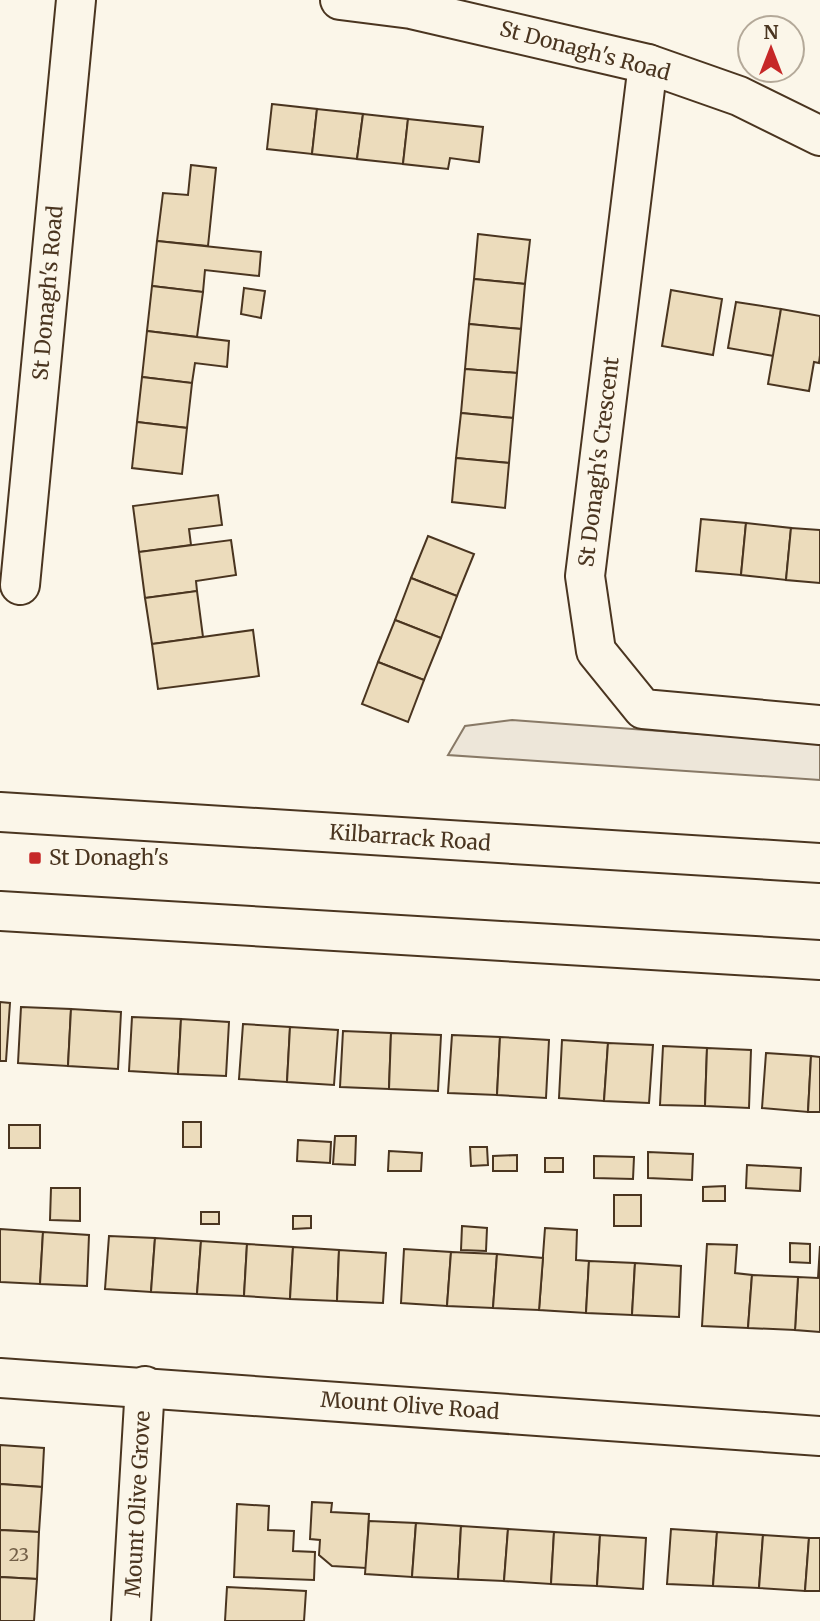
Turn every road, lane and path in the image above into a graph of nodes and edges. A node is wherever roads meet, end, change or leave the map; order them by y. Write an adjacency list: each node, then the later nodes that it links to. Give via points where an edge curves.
1 (76, 0): 5 (street, St Donagh's Road)
2 (340, 0): 3 (street, St Donagh's Road, via 411,9)
3 (648, 64): 4 (street, St Donagh's Road, via 739,96); 6 (street, St Donagh's Crescent, via 585,576 596,651 643,709)
4 (820, 136)
5 (20, 585)
6 (820, 725)
7 (0, 812): 8 (street, Kilbarrack Road)
8 (820, 863)
9 (0, 911): 10 (street)
10 (820, 960)
11 (0, 1378): 12 (street, Mount Olive Road)
12 (145, 1386): 13 (street, Mount Olive Road); 14 (street, Mount Olive Grove)
13 (820, 1436)
14 (131, 1621)

